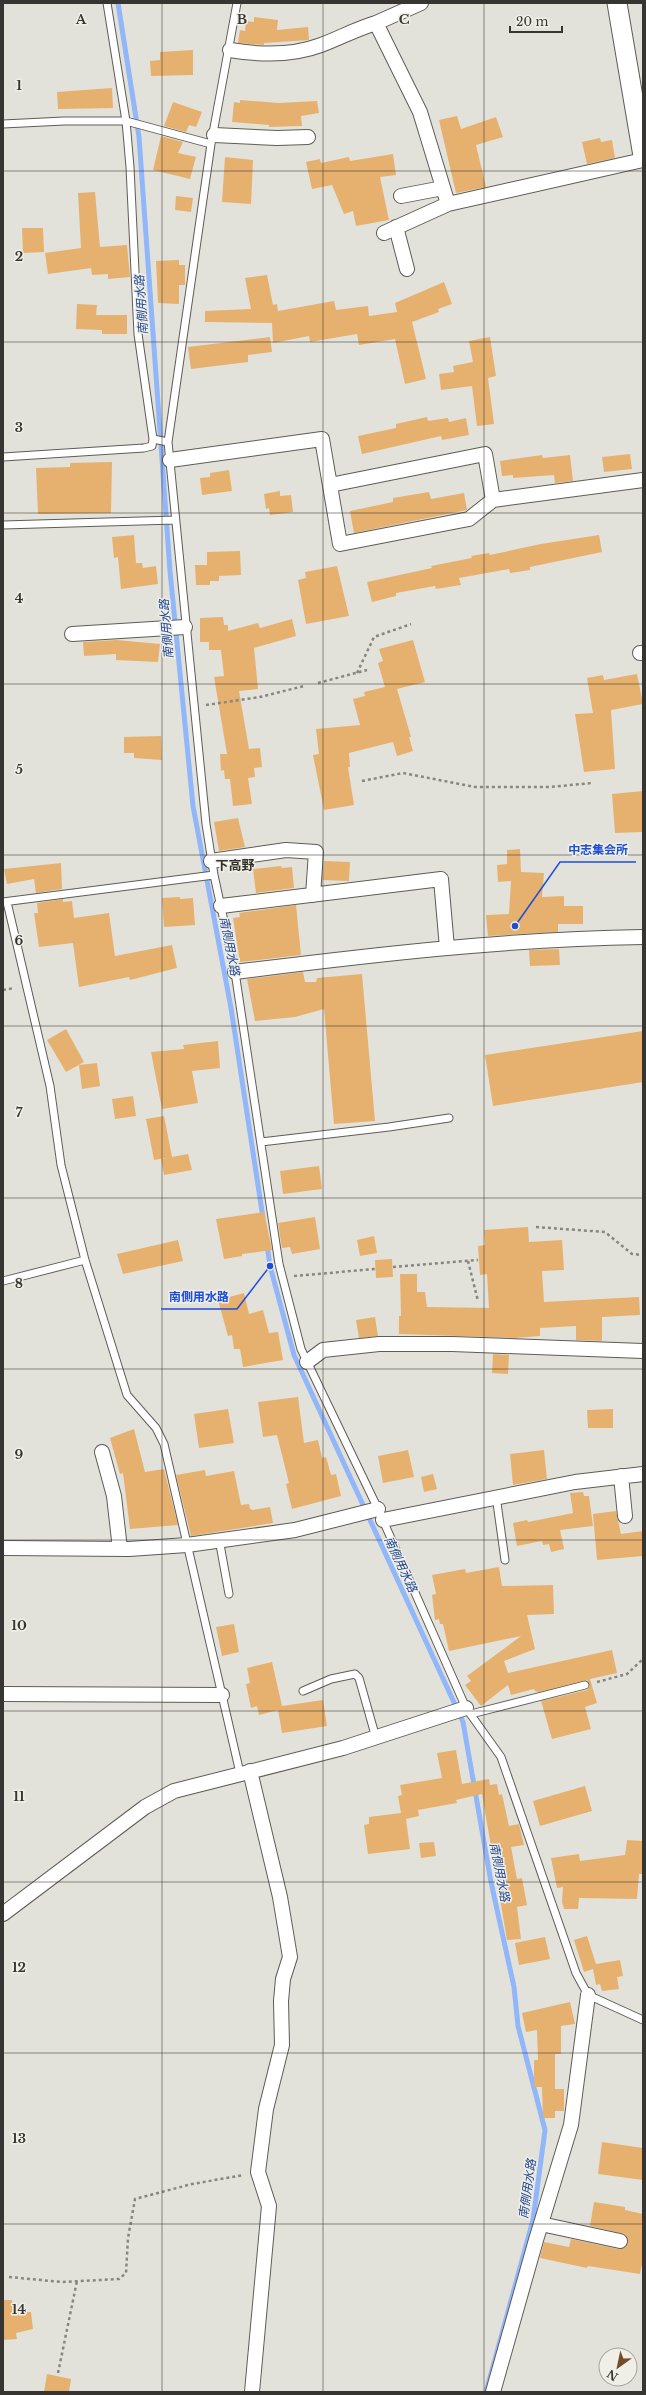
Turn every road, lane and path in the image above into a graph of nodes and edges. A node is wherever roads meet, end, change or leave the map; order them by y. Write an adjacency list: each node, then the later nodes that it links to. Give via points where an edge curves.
1 (107, 3): 7 (lane)
2 (237, 3): 6 (lane)
3 (421, 3): 5 (street)
4 (617, 3): 11 (main road)
5 (376, 23): 6 (street, via 299,51 258,55); 13 (street, via 420,112)
6 (230, 50): 10 (lane)
7 (126, 121): 8 (lane); 10 (lane); 17 (lane, via 138,334)
8 (3, 124)
9 (308, 137): 10 (street)
10 (213, 139): 18 (lane)
11 (643, 156)
12 (643, 160): 15 (street)
13 (443, 188): 14 (street); 15 (street)
14 (401, 196)
15 (448, 204): 16 (street, via 390,230)
16 (407, 269)
17 (153, 439): 18 (lane); 19 (lane, via 152,446 144,448)
18 (168, 442): 20 (lane)
19 (3, 457)
20 (170, 460): 22 (street, via 322,439); 24 (lane)
21 (643, 480): 23 (street)
22 (330, 484): 23 (street, via 485,454); 23 (street, via 340,544 469,519)
23 (493, 500)
24 (175, 520): 25 (lane); 27 (lane)
25 (3, 525)
26 (411, 624): 30 (path, via 374,637)
27 (185, 627): 28 (street); 33 (lane)
28 (72, 634)
29 (367, 670): 30 (path)
30 (357, 673): 31 (path)
31 (318, 683)
32 (304, 686): 33 (path, via 260,697)
33 (193, 707): 36 (lane)
34 (362, 781): 35 (path, via 403,773 475,787 550,787)
35 (592, 783)
36 (212, 861): 37 (lane); 38 (street, via 286,850 316,852)
37 (214, 875): 39 (lane); 40 (lane)
38 (313, 895): 40 (street); 42 (street, via 441,879)
39 (5, 902): 48 (lane, via 50,1086 61,1165)
40 (221, 906): 43 (lane)
41 (643, 937): 42 (street, via 564,938)
42 (447, 948): 43 (street, via 420,949)
43 (235, 972): 45 (lane)
44 (449, 1118): 45 (lane)
45 (261, 1142): 53 (lane)
46 (536, 1227): 47 (path, via 605,1232 632,1254)
47 (643, 1255)
48 (85, 1260): 54 (lane); 65 (lane, via 127,1395 156,1428 164,1444)
49 (478, 1260): 50 (path)
50 (468, 1261): 51 (path); 55 (path)
51 (393, 1267)
52 (375, 1269): 53 (path)
53 (283, 1277): 57 (lane, via 301,1349)
54 (3, 1281)
55 (478, 1301)
56 (643, 1351): 57 (street, via 379,1344 323,1350)
57 (307, 1362): 62 (lane)
58 (102, 1452): 67 (street, via 114,1496)
59 (643, 1474): 60 (street)
60 (621, 1476): 61 (street); 63 (street)
61 (496, 1496): 62 (street); 68 (lane)
62 (381, 1515): 64 (street, via 295,1530); 75 (lane)
63 (625, 1516)
64 (219, 1539): 65 (street); 69 (lane)
65 (187, 1544): 67 (street); 74 (lane)
66 (3, 1548): 67 (street)
67 (120, 1549)
68 (504, 1560)
69 (230, 1594)
70 (643, 1659): 71 (path, via 627,1674)
71 (585, 1685): 75 (lane)
72 (303, 1691): 76 (lane, via 331,1679 355,1674)
73 (3, 1694): 74 (street)
74 (222, 1695): 77 (lane)
75 (469, 1711): 76 (street); 79 (lane, via 501,1757 576,1972)
76 (376, 1738): 77 (street)
77 (245, 1772): 78 (street, via 174,1791 145,1806); 81 (street, via 280,1897 290,1957 280,2001 282,2045 266,2109)
78 (3, 1914)
79 (588, 1995): 80 (lane); 82 (street, via 571,2125)
80 (643, 2020)
81 (258, 2172): 85 (path, via 138,2197 132,2207 124,2277); 87 (street, via 269,2206)
82 (540, 2224): 83 (street); 88 (street)
83 (620, 2241)
84 (9, 2277): 85 (path)
85 (77, 2282): 86 (path)
86 (58, 2373)
87 (252, 2392)
88 (493, 2392)

